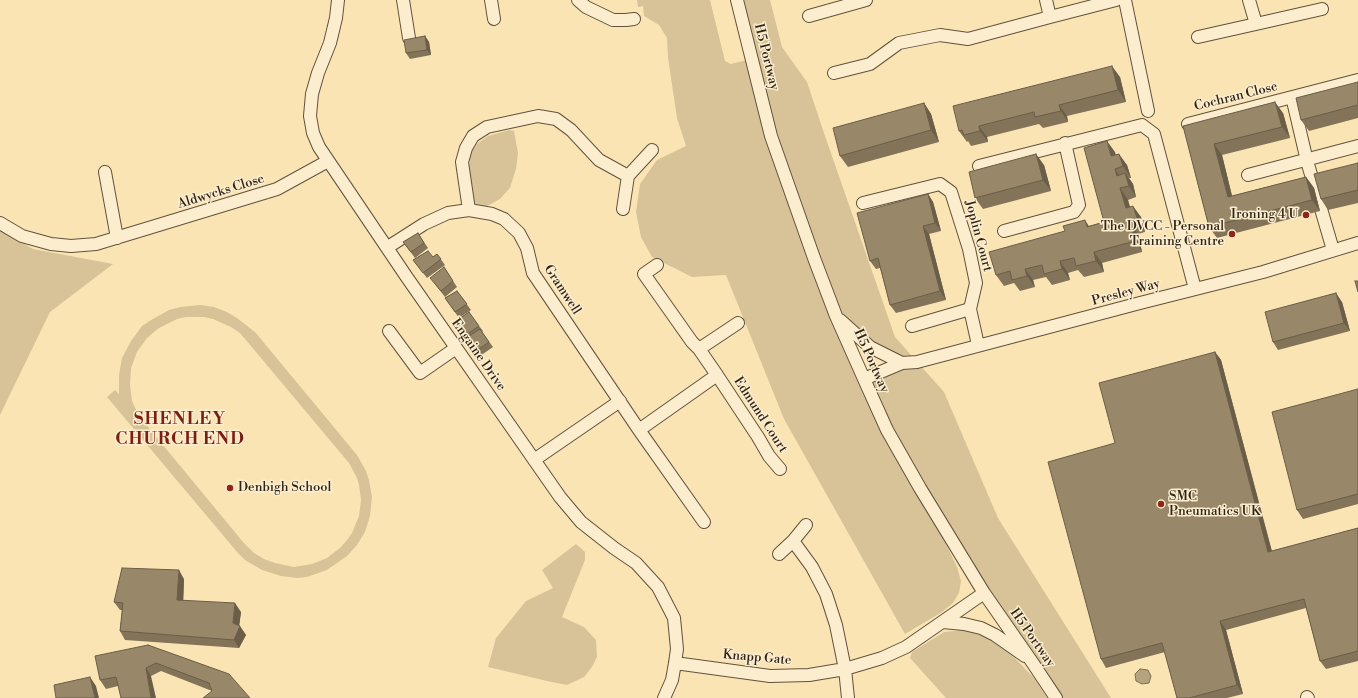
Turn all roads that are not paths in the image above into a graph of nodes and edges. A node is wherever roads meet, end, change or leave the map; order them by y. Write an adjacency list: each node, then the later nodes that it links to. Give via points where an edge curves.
1 (338, 0): 27 (street, Engaine Drive, via 330,42 312,94 310,116 313,133)
2 (403, 0): 18 (street)
3 (491, 0): 14 (street)
4 (578, 0): 15 (street, via 586,7 613,20)
5 (866, 0): 12 (street)
6 (1046, 0): 13 (street)
7 (1116, 0): 13 (street)
8 (1125, 0): 22 (street)
9 (1249, 0): 16 (street)
10 (738, 4): 45 (street, H5 Portway, via 771,136)
11 (1322, 9): 16 (street)
12 (809, 16)
13 (1050, 17): 19 (street, via 968,39 940,35 899,43 870,64)
14 (494, 19)
15 (634, 19)
16 (1256, 24): 17 (street)
17 (1198, 37)
18 (409, 38)
19 (834, 73)
20 (1358, 80): 21 (street, Cochran Close)
21 (1292, 97): 23 (street, Cochran Close); 28 (street, Cochran Close)
22 (1148, 111)
23 (1188, 124)
24 (1065, 143): 29 (street); 37 (street, via 1078,205 1074,212); 43 (street, via 1142,125 1154,134)
25 (1358, 146): 28 (street)
26 (652, 150): 32 (street)
27 (328, 161): 38 (street, Aldwycks Close, via 277,189); 39 (street, Engaine Drive)
28 (1307, 161): 31 (street); 41 (street, Cochran Close)
29 (979, 166)
30 (104, 172): 38 (street)
31 (1248, 175)
32 (628, 176): 34 (street); 35 (street, via 599,160 571,130 556,119 538,116 487,127 473,136 462,162)
33 (863, 203): 44 (street, Joplin Court, via 940,184 951,192 969,249 976,283)
34 (624, 209)
35 (469, 210): 39 (street, Gramwell, via 448,213 424,224); 55 (street, Gramwell, via 492,214 519,233 527,248 533,273)
36 (0, 223): 38 (street, Aldwycks Close, via 22,236 51,244 71,246)
37 (1004, 231)
38 (117, 238)
39 (388, 247): 50 (street, Engaine Drive)
40 (1357, 247): 41 (street, Presley Way)
41 (1333, 250): 43 (street, Presley Way, via 1263,272)
42 (657, 265): 51 (street, Edmund Court, via 641,276)
43 (1195, 289): 49 (street, Presley Way)
44 (970, 308): 47 (street); 49 (street, Joplin Court)
45 (836, 316): 52 (street, via 870,347); 54 (street, H5 Portway)
46 (738, 323): 51 (street)
47 (912, 326)
48 (389, 331): 50 (street, via 420,373)
49 (978, 345): 52 (street, Presley Way)
50 (456, 348): 57 (street, Engaine Drive)
51 (699, 349): 53 (street, Edmund Court)
52 (902, 364): 54 (street, Presley Way)
53 (717, 375): 56 (street, Edmund Court); 58 (street, Edmund Court)
54 (864, 379): 63 (street, H5 Portway, via 887,430)
55 (620, 402): 56 (street, Gramwell); 57 (street)
56 (639, 430): 59 (street, Gramwell)
57 (534, 460): 66 (street, Engaine Drive, via 581,522 636,563 658,587 674,618)
58 (780, 469)
59 (704, 522)
60 (806, 525): 61 (street)
61 (793, 540): 62 (street); 67 (street, via 812,567 826,594 836,625)
62 (779, 554)
63 (984, 593): 64 (street, Knapp Gate); 65 (street, H5 Portway)
64 (943, 622): 65 (street, via 981,628 996,635); 67 (street, Knapp Gate, via 906,647 882,658)
65 (1032, 662): 70 (street, H5 Portway)
66 (676, 663): 67 (street, Knapp Gate, via 770,676 809,675); 68 (street, Engaine Drive)
67 (845, 669): 69 (street)
68 (664, 698)
69 (848, 698)
70 (1056, 698)

